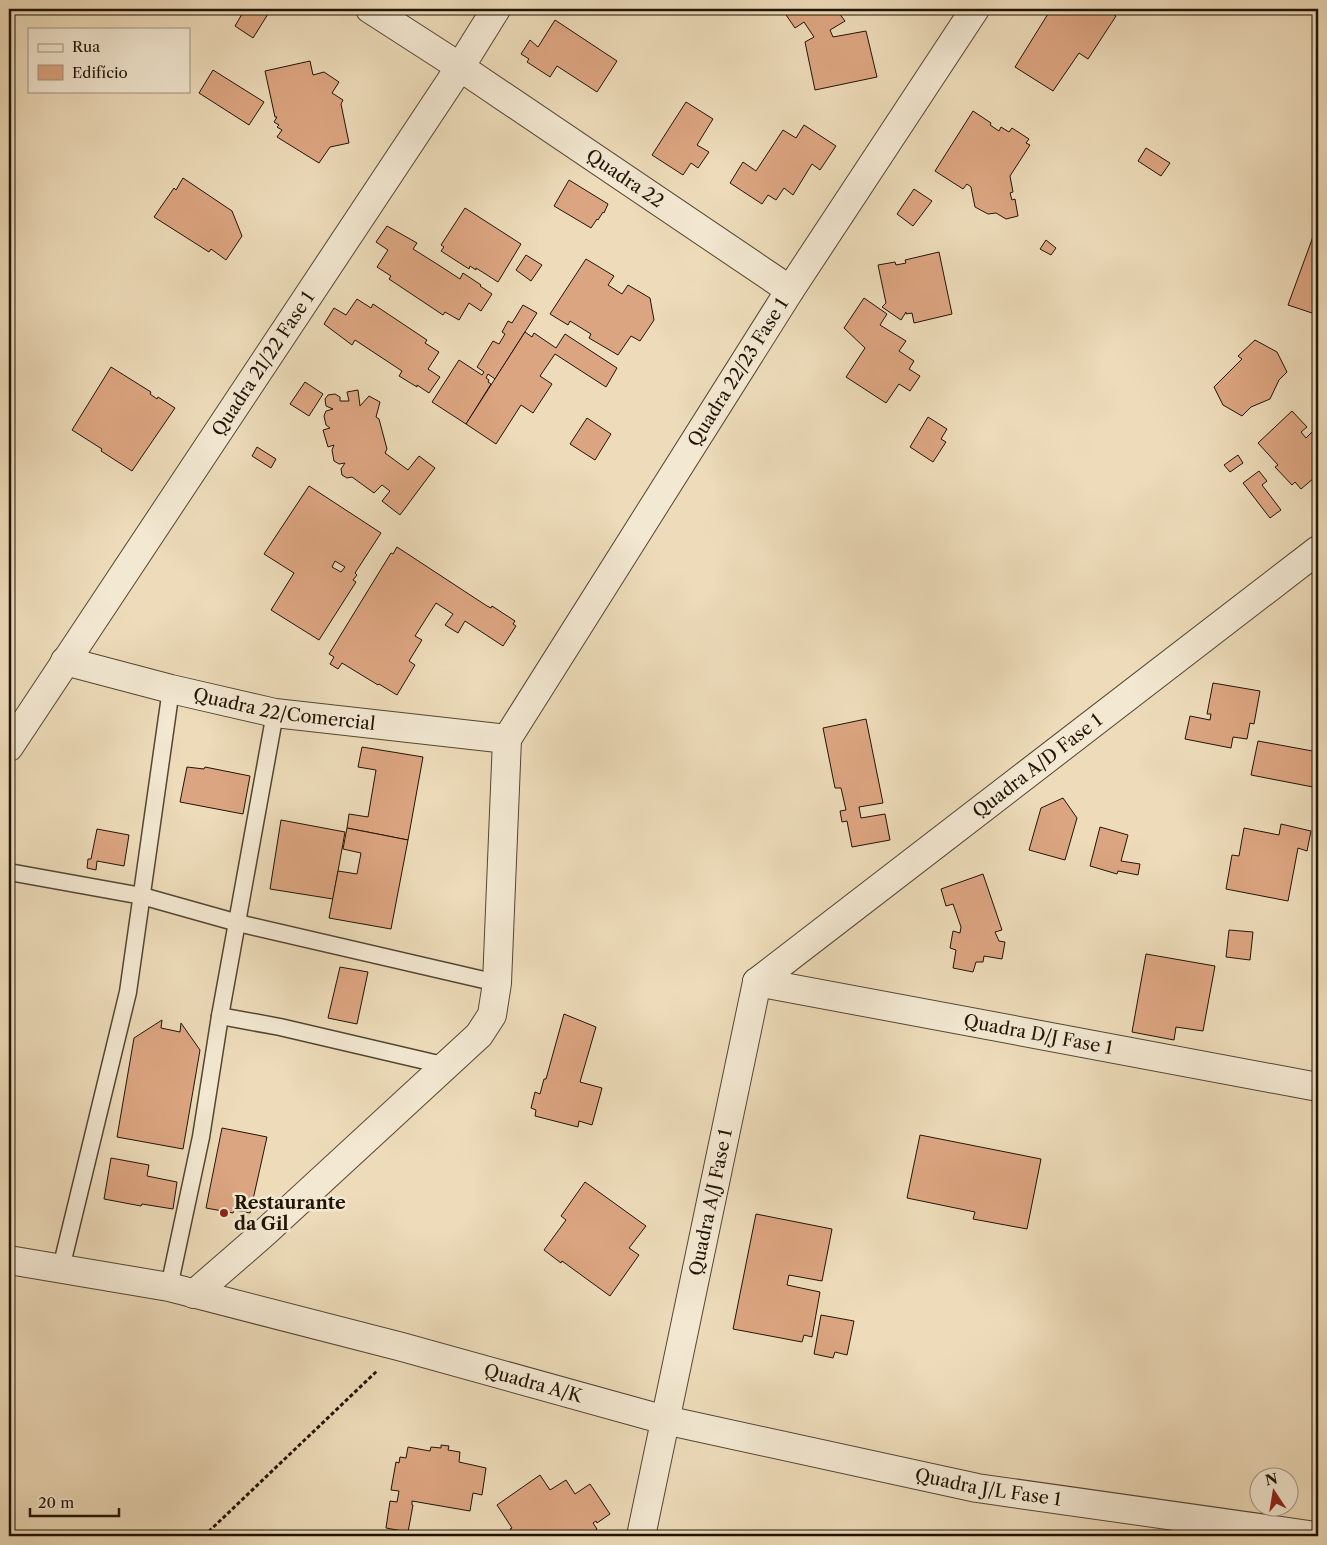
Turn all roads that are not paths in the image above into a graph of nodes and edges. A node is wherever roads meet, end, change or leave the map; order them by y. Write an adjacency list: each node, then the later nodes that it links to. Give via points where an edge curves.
1 (370, 9): 4 (street, Quadra 22)
2 (496, 9): 4 (street, Quadra 21/22 Fase 1)
3 (975, 9): 5 (street, Quadra 22/23 Fase 1)
4 (460, 67): 5 (street, Quadra 22); 7 (street, Quadra 21/22 Fase 1)
5 (790, 290): 10 (street, Quadra 22/23 Fase 1)
6 (1318, 550): 15 (street, Quadra A/D Fase 1)
7 (65, 660): 8 (street, Quadra 22/Comercial); 11 (street, Quadra 21/22 Fase 1)
8 (171, 689): 9 (street, Quadra 22/Comercial); 13 (lane)
9 (275, 713): 10 (street, Quadra 22/Comercial); 14 (lane)
10 (507, 739): 16 (street)
11 (9, 747)
12 (9, 872): 13 (lane)
13 (142, 896): 14 (lane); 21 (lane, via 128,992)
14 (238, 923): 16 (lane); 17 (lane)
15 (757, 982): 19 (street, Quadra D/J Fase 1); 23 (street, Quadra A/J Fase 1)
16 (497, 983): 18 (street, via 492,1015 479,1035)
17 (220, 1016): 18 (lane); 22 (lane)
18 (447, 1066): 22 (street, via 264,1234)
19 (1318, 1087)
20 (9, 1260): 21 (street, Quadra A/K)
21 (61, 1268): 22 (street, Quadra A/K)
22 (182, 1291): 23 (street, Quadra A/K, via 402,1347)
23 (665, 1420): 24 (street, Quadra A/J Fase 1); 25 (street, Quadra J/L Fase 1, via 977,1488)
24 (641, 1536)
25 (1316, 1536)

